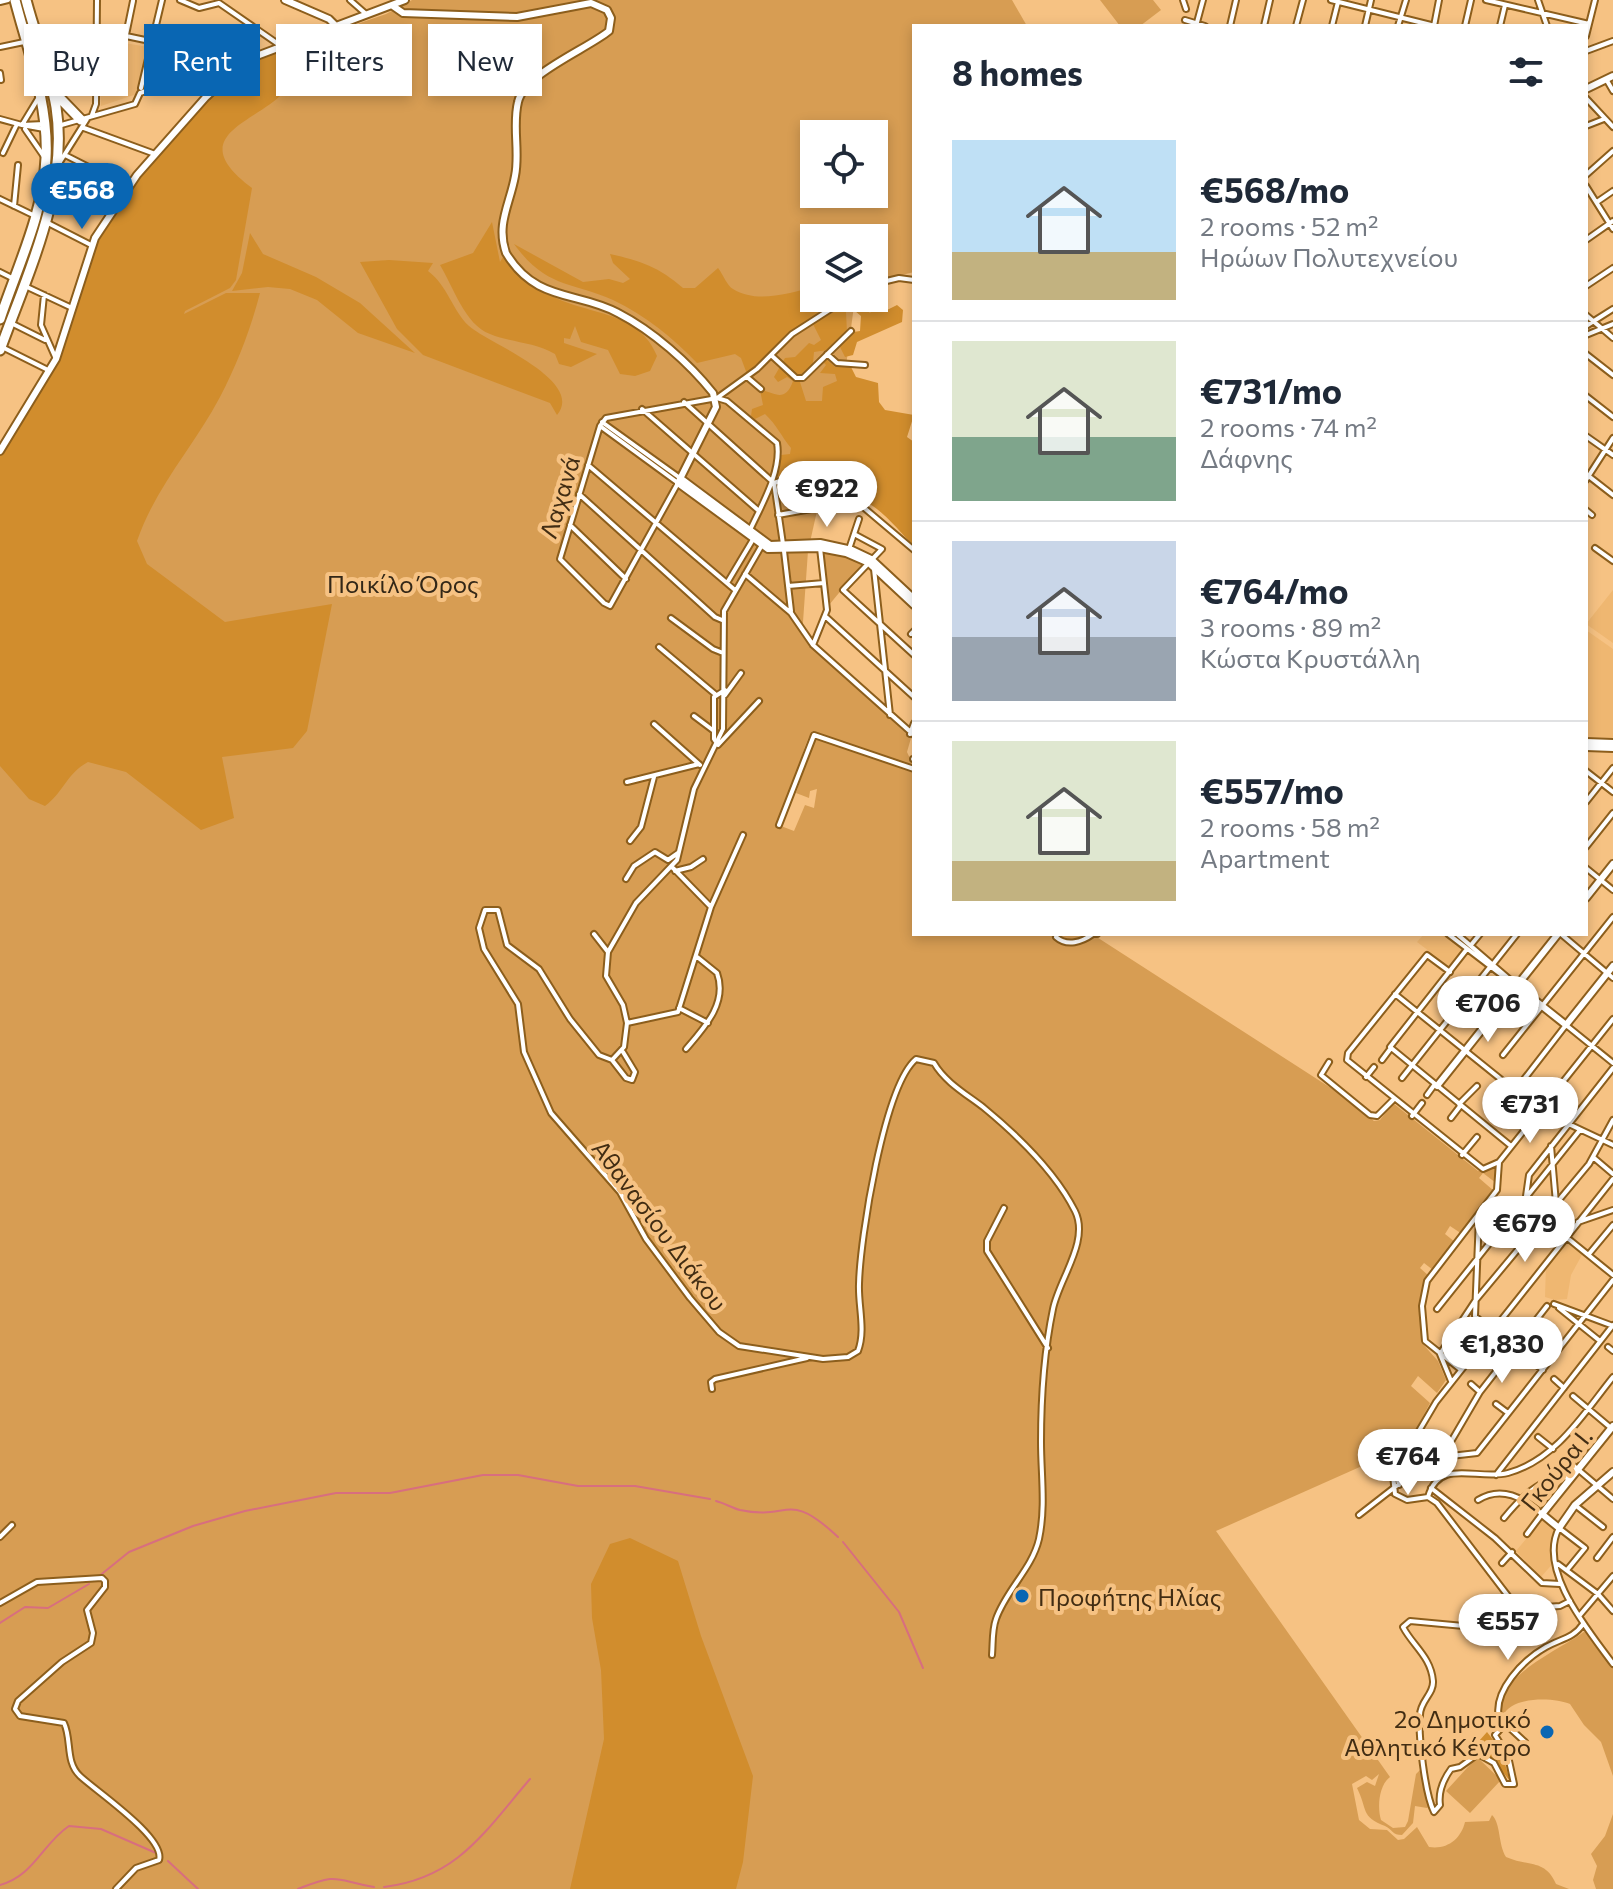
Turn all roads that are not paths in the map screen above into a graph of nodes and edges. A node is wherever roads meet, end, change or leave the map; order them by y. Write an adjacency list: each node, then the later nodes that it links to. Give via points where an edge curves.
1 (8, 0): 25 (street)
2 (15, 0): 37 (highway)
3 (26, 0): 38 (highway)
4 (97, 0): 39 (street)
5 (162, 0): 40 (street)
6 (180, 0): 26 (street, via 199,8)
7 (285, 0): 35 (street)
8 (350, 0): 34 (street)
9 (405, 0): 27 (street); 31 (street)
10 (1183, 0): 29 (street)
11 (1203, 0): 44 (street)
12 (1236, 0): 45 (street)
13 (1270, 0): 46 (street)
14 (1303, 0): 47 (street)
15 (1331, 0): 24 (street)
16 (1371, 0): 30 (street)
17 (1406, 0): 36 (street)
18 (1439, 0): 52 (street)
19 (1471, 0): 53 (street)
20 (1486, 0): 28 (street)
21 (1538, 0): 32 (street)
22 (1595, 0): 56 (street)
23 (133, 1): 57 (street)
24 (1338, 1): 30 (street); 48 (street)
25 (0, 2)
26 (212, 2): 61 (street)
27 (391, 5): 31 (street); 33 (street, via 397,16); 34 (street)
28 (1505, 5): 32 (street); 54 (street)
29 (1186, 9)
30 (1369, 11): 36 (street); 49 (street)
31 (407, 13): 33 (street)
32 (1542, 13): 55 (street); 56 (street)
33 (423, 14): 134 (street, via 517,17 591,3 607,10 609,31 520,94 516,171 502,216 504,246 513,263 546,290 604,307 648,332)
34 (368, 16): 43 (street)
35 (322, 17): 41 (street); 42 (street)
36 (1400, 18): 50 (street); 51 (street)
37 (25, 24)
38 (29, 24)
39 (98, 24)
40 (156, 24)
41 (326, 24)
42 (332, 24)
43 (345, 24)
44 (1196, 24)
45 (1230, 24)
46 (1264, 24)
47 (1297, 24)
48 (1332, 24)
49 (1366, 24)
50 (1398, 24)
51 (1426, 24)
52 (1434, 24)
53 (1465, 24)
54 (1500, 24)
55 (1546, 24)
56 (1589, 24): 58 (street)
57 (128, 25)
58 (1588, 28)
59 (1613, 41): 63 (street)
60 (24, 42): 62 (street)
61 (276, 43)
62 (0, 47)
63 (1588, 50)
64 (144, 75): 66 (street)
65 (1610, 77): 67 (street); 68 (street)
66 (141, 88)
67 (1588, 88)
68 (1613, 91)
69 (144, 92): 78 (street, via 135,104)
70 (53, 96): 82 (highway)
71 (59, 96): 78 (highway)
72 (96, 96): 78 (street)
73 (210, 96): 86 (street)
74 (39, 97): 80 (street); 81 (highway)
75 (1588, 100): 77 (street)
76 (0, 119): 80 (street)
77 (1604, 119): 79 (street); 83 (street)
78 (86, 120): 82 (street); 86 (street); 87 (street)
79 (1588, 125)
80 (21, 126): 81 (street); 85 (street); 88 (street)
81 (44, 127): 88 (highway)
82 (58, 127): 90 (highway)
83 (1613, 127)
84 (1613, 151): 91 (street)
85 (3, 153)
86 (155, 154): 92 (street)
87 (67, 156): 90 (street); 92 (street)
88 (46, 159): 98 (highway)
89 (18, 165): 97 (street)
90 (56, 166): 99 (highway)
91 (1588, 173)
92 (128, 187): 102 (street)
93 (1588, 189): 96 (street)
94 (1613, 191): 96 (street)
95 (0, 199): 97 (street)
96 (1597, 202): 100 (street)
97 (14, 206): 98 (street)
98 (33, 215): 105 (highway)
99 (44, 221): 102 (street); 108 (highway)
100 (1612, 225): 101 (street)
101 (1588, 239)
102 (91, 245): 111 (street)
103 (1613, 268): 109 (street)
104 (0, 272): 105 (street)
105 (13, 279): 115 (highway)
106 (912, 280): 107 (street)
107 (888, 281)
108 (23, 285): 110 (street); 115 (highway)
109 (1588, 285)
110 (44, 295): 111 (street); 123 (street, via 40,319)
111 (72, 308): 128 (street)
112 (1613, 309): 116 (street)
113 (826, 312): 126 (street)
114 (1588, 317): 116 (street)
115 (5, 321): 123 (street); 124 (highway)
116 (1593, 321): 118 (street); 119 (street)
117 (1613, 324): 119 (street)
118 (1588, 325)
119 (1602, 329): 121 (street); 122 (street)
120 (851, 331): 125 (street)
121 (1588, 334)
122 (1613, 338)
123 (45, 340): 128 (street)
124 (0, 348): 130 (street)
125 (826, 354): 126 (street, via 800,378); 129 (street, via 837,363)
126 (771, 355): 132 (street)
127 (1588, 356): 131 (street)
128 (56, 359): 130 (street)
129 (865, 365)
130 (50, 371): 143 (street)
131 (1613, 375)
132 (747, 377): 133 (street); 134 (street)
133 (761, 389)
134 (717, 398): 136 (street); 140 (street); 153 (street, via 777,443)
135 (1588, 398): 138 (street)
136 (684, 402): 137 (street); 140 (street)
137 (642, 409): 139 (street, via 610,416); 145 (street)
138 (1613, 417)
139 (601, 424): 147 (street, Λαχανά); 152 (street)
140 (708, 424): 145 (street); 153 (street)
141 (1588, 438): 144 (street)
142 (1613, 438): 144 (street)
143 (0, 451)
144 (1605, 451): 146 (street); 149 (street)
145 (692, 452): 152 (street); 157 (street)
146 (1613, 458)
147 (588, 465): 154 (street, Λαχανά); 162 (street)
148 (824, 471): 153 (street)
149 (1588, 476)
150 (817, 478): 156 (street)
151 (1588, 478): 155 (street)
152 (679, 480): 162 (street); 164 (street)
153 (772, 482): 157 (street); 159 (street)
154 (579, 494): 163 (street, Λαχανά); 172 (street)
155 (1613, 495)
156 (820, 506): 159 (street); 168 (street, via 853,500 863,504)
157 (759, 511): 164 (street)
158 (1588, 512): 160 (street)
159 (778, 515): 170 (street)
160 (1592, 515)
161 (859, 519): 165 (street)
162 (656, 523): 172 (street); 177 (street)
163 (570, 525): 176 (street); 176 (street, Λαχανά, via 560,559 610,606)
164 (753, 534): 166 (street); 177 (street)
165 (854, 534): 171 (street); 174 (street, via 882,549)
166 (763, 542): 170 (street); 175 (street)
167 (820, 548): 170 (street); 174 (street); 178 (street)
168 (912, 548)
169 (1595, 548): 173 (street)
170 (784, 549): 171 (street, via 820,543); 179 (street)
171 (849, 549): 174 (street)
172 (641, 550): 176 (street); 186 (street)
173 (1613, 561)
174 (871, 563): 181 (street); 182 (street); 187 (street); 187 (street, via 843,590)
175 (745, 574): 180 (street); 183 (street)
176 (626, 580)
177 (727, 583): 180 (street)
178 (824, 583): 179 (street); 184 (street)
179 (788, 586): 183 (street)
180 (735, 590): 186 (street)
181 (912, 597)
182 (912, 603)
183 (791, 613): 188 (street)
184 (825, 616): 188 (street); 192 (street)
185 (671, 618): 190 (street)
186 (722, 620): 190 (street)
187 (879, 623): 191 (street); 192 (street)
188 (813, 645): 199 (street)
189 (659, 647): 195 (street)
190 (723, 653): 194 (street)
191 (912, 653)
192 (883, 668): 196 (street); 199 (street)
193 (741, 673): 194 (street)
194 (725, 693): 195 (street); 203 (street)
195 (715, 694): 201 (street)
196 (912, 695)
197 (759, 701): 203 (street)
198 (694, 716): 201 (street)
199 (891, 718): 202 (street)
200 (654, 724): 206 (street)
201 (714, 731): 203 (street)
202 (912, 734)
203 (718, 745): 206 (street)
204 (1588, 745): 205 (street)
205 (1613, 745)
206 (701, 765): 210 (street); 220 (street)
207 (912, 768): 216 (street, via 814,735)
208 (1613, 768): 212 (street)
209 (1588, 773): 212 (street)
210 (654, 777): 211 (street); 218 (street, via 641,827)
211 (627, 782)
212 (1601, 783): 213 (street); 214 (street)
213 (1613, 792)
214 (1588, 799)
215 (1613, 813): 219 (street)
216 (779, 825)
217 (743, 835): 229 (street)
218 (630, 841)
219 (1588, 844)
220 (680, 851): 223 (street); 225 (street, via 668,860 655,852 634,866)
221 (703, 859): 223 (street)
222 (1613, 864): 226 (street)
223 (674, 870): 229 (street); 241 (street, via 637,901)
224 (1588, 870): 226 (street)
225 (626, 879)
226 (1601, 880): 227 (street); 228 (street)
227 (1613, 890)
228 (1588, 896)
229 (711, 907): 243 (street)
230 (1613, 917): 242 (street)
231 (594, 934): 241 (street)
232 (1091, 936): 239 (street, via 1072,943)
233 (1451, 936): 240 (street)
234 (1459, 936): 240 (street)
235 (1478, 936): 240 (street)
236 (1515, 936): 244 (street)
237 (1557, 936): 248 (street)
238 (1562, 936): 242 (street)
239 (1056, 937)
240 (1469, 947): 244 (street); 246 (street)
241 (608, 952): 254 (street, via 606,976)
242 (1584, 953): 247 (street); 250 (street)
243 (696, 956): 251 (street); 255 (street, via 719,979)
244 (1492, 965): 248 (street); 257 (street)
245 (1613, 966): 247 (street)
246 (1450, 972): 249 (street, via 1427,955); 252 (street)
247 (1610, 976): 256 (street)
248 (1517, 986): 250 (street); 262 (street)
249 (1395, 994): 252 (street); 270 (street, via 1347,1058)
250 (1542, 1006): 256 (street); 263 (street)
251 (679, 1008): 254 (street, via 675,1014); 255 (street)
252 (1417, 1013): 257 (street); 259 (street)
253 (1613, 1019): 258 (street)
254 (627, 1023): 261 (street)
255 (709, 1024): 260 (street)
256 (1566, 1025): 258 (street); 274 (street)
257 (1439, 1031): 262 (street); 267 (street)
258 (1591, 1046): 268 (street); 279 (street)
259 (1390, 1047): 265 (street); 267 (street)
260 (686, 1049)
261 (623, 1050): 264 (street); 264 (street, via 635,1072 633,1079)
262 (1464, 1050): 272 (street); 274 (street)
263 (1503, 1055)
264 (612, 1060): 319 (street, Αθανασίου Διάκου, via 599,1055 570,1019 539,969 507,945 498,910 485,910 479,928 484,949 518,1004 524,1052 554,1118 620,1192 664,1265 725,1337 747,1348)
265 (1382, 1060)
266 (1329, 1062): 276 (street, via 1321,1075 1370,1115 1377,1116)
267 (1411, 1064): 271 (street); 272 (street)
268 (1613, 1066): 284 (street)
269 (1374, 1067): 270 (street)
270 (1366, 1078): 276 (street)
271 (1402, 1078)
272 (1436, 1085): 275 (street); 278 (street)
273 (1477, 1086): 278 (street)
274 (1515, 1091): 279 (street); 280 (street)
275 (1427, 1095)
276 (1393, 1100): 281 (street)
277 (1422, 1103): 281 (street)
278 (1460, 1105): 282 (street); 290 (street)
279 (1539, 1110): 284 (street); 290 (street)
280 (1497, 1114)
281 (1412, 1116): 291 (street)
282 (1451, 1118)
283 (1613, 1120): 287 (street)
284 (1568, 1124): 285 (street); 288 (street)
285 (1581, 1129): 287 (street); 294 (street)
286 (1477, 1137): 291 (street)
287 (1600, 1139): 289 (street); 292 (street)
288 (1551, 1145): 294 (street); 296 (street, via 1529,1175)
289 (1613, 1145)
290 (1511, 1146): 293 (street)
291 (1462, 1155): 293 (street, via 1483,1169)
292 (1593, 1157): 295 (street); 297 (street)
293 (1499, 1162): 300 (street, via 1498,1187)
294 (1550, 1168): 296 (street); 297 (street)
295 (1613, 1176): 302 (street)
296 (1526, 1198): 306 (street)
297 (1556, 1203): 301 (street)
298 (1004, 1208): 316 (street, via 987,1251)
299 (1613, 1210): 302 (street)
300 (1479, 1215): 306 (street); 317 (street, via 1425,1286 1425,1341)
301 (1544, 1219): 304 (street); 308 (street)
302 (1577, 1223): 304 (street)
303 (1613, 1225): 305 (street)
304 (1566, 1236): 305 (street); 314 (street)
305 (1589, 1254): 307 (street)
306 (1477, 1261): 308 (street); 310 (street)
307 (1613, 1277): 311 (street)
308 (1475, 1301): 314 (street, via 1475,1316); 317 (street)
309 (1547, 1306): 320 (street)
310 (1437, 1309)
311 (1584, 1315): 312 (street); 312 (street, via 1554,1304); 313 (street)
312 (1578, 1323): 315 (street); 322 (street)
313 (1613, 1325): 315 (street)
314 (1491, 1331): 320 (street); 321 (street)
315 (1600, 1341): 327 (street)
316 (1048, 1348): 319 (street, Αθανασίου Διάκου, via 1056,1295 1078,1238 1076,1215 1038,1160 934,1063 920,1057 892,1098 885,1129 860,1271 859,1348 843,1358); 376 (street, Αθανασίου Διάκου, via 1039,1536 995,1621)
317 (1440, 1354): 321 (street); 325 (street)
318 (1525, 1356): 322 (street)
319 (807, 1358): 328 (street, via 715,1379)
320 (1499, 1367): 329 (street)
321 (1460, 1369): 325 (street)
322 (1543, 1370): 333 (street)
323 (1613, 1377): 332 (street)
324 (1554, 1379): 327 (street)
325 (1451, 1381): 347 (street, via 1403,1453 1393,1475)
326 (1471, 1384): 329 (street)
327 (1564, 1388): 342 (street)
328 (712, 1389)
329 (1480, 1392): 337 (street)
330 (1573, 1396): 332 (street)
331 (1496, 1404): 333 (street)
332 (1588, 1408): 334 (street); 336 (street)
333 (1508, 1413): 337 (street, via 1477,1453)
334 (1612, 1428): 339 (street, Γκούρα Ι.)
335 (1538, 1437): 336 (street)
336 (1553, 1449): 342 (street)
337 (1442, 1457): 344 (street)
338 (1431, 1458): 344 (street, via 1413,1465)
339 (1576, 1468): 341 (street); 343 (street, Γκούρα Ι.); 345 (street)
340 (1613, 1472): 345 (street)
341 (1561, 1473): 343 (street); 348 (street)
342 (1496, 1475): 346 (street, via 1451,1472)
343 (1569, 1481): 353 (street, Γκούρα Ι.)
344 (1399, 1485): 347 (street)
345 (1598, 1486): 350 (street); 352 (street)
346 (1431, 1488): 349 (street); 362 (street)
347 (1393, 1491): 349 (street, via 1402,1499); 354 (street)
348 (1520, 1496): 351 (street, via 1493,1493); 353 (street); 355 (street)
349 (1428, 1497): 372 (street)
350 (1613, 1499)
351 (1478, 1500)
352 (1575, 1505): 357 (street); 358 (street)
353 (1542, 1514): 358 (street); 359 (street, Γκούρα Ι.)
354 (1359, 1515)
355 (1504, 1518)
356 (12, 1525): 360 (street)
357 (1603, 1527)
358 (1559, 1528): 365 (street, via 1553,1543); 366 (street, via 1585,1548)
359 (1527, 1534)
360 (0, 1537)
361 (1613, 1537): 363 (street)
362 (1512, 1552): 364 (street); 368 (street, via 1542,1583)
363 (1597, 1558)
364 (1502, 1563)
365 (1556, 1563): 366 (street); 368 (street)
366 (1567, 1570): 369 (street)
367 (1613, 1576): 369 (street)
368 (1560, 1584): 370 (street)
369 (1598, 1594): 373 (street); 374 (street)
370 (1570, 1601): 372 (street); 374 (street)
371 (0, 1603): 380 (street, via 37,1582 105,1581 87,1610 91,1643 62,1662 15,1709 20,1716 64,1723 73,1769 158,1848 159,1860 136,1868)
372 (1518, 1609): 378 (street, via 1485,1628 1410,1621 1403,1627 1425,1656 1433,1679 1420,1715 1425,1780 1434,1812 1451,1769 1478,1754 1494,1763 1505,1784 1514,1784 1508,1756 1495,1735)
373 (1613, 1611)
374 (1580, 1615): 375 (street)
375 (1583, 1624): 377 (street); 378 (street, via 1572,1636 1531,1658 1503,1691 1497,1707)
376 (992, 1655)
377 (1613, 1664)
378 (1504, 1725): 379 (street)
379 (1525, 1742)
380 (116, 1889)

